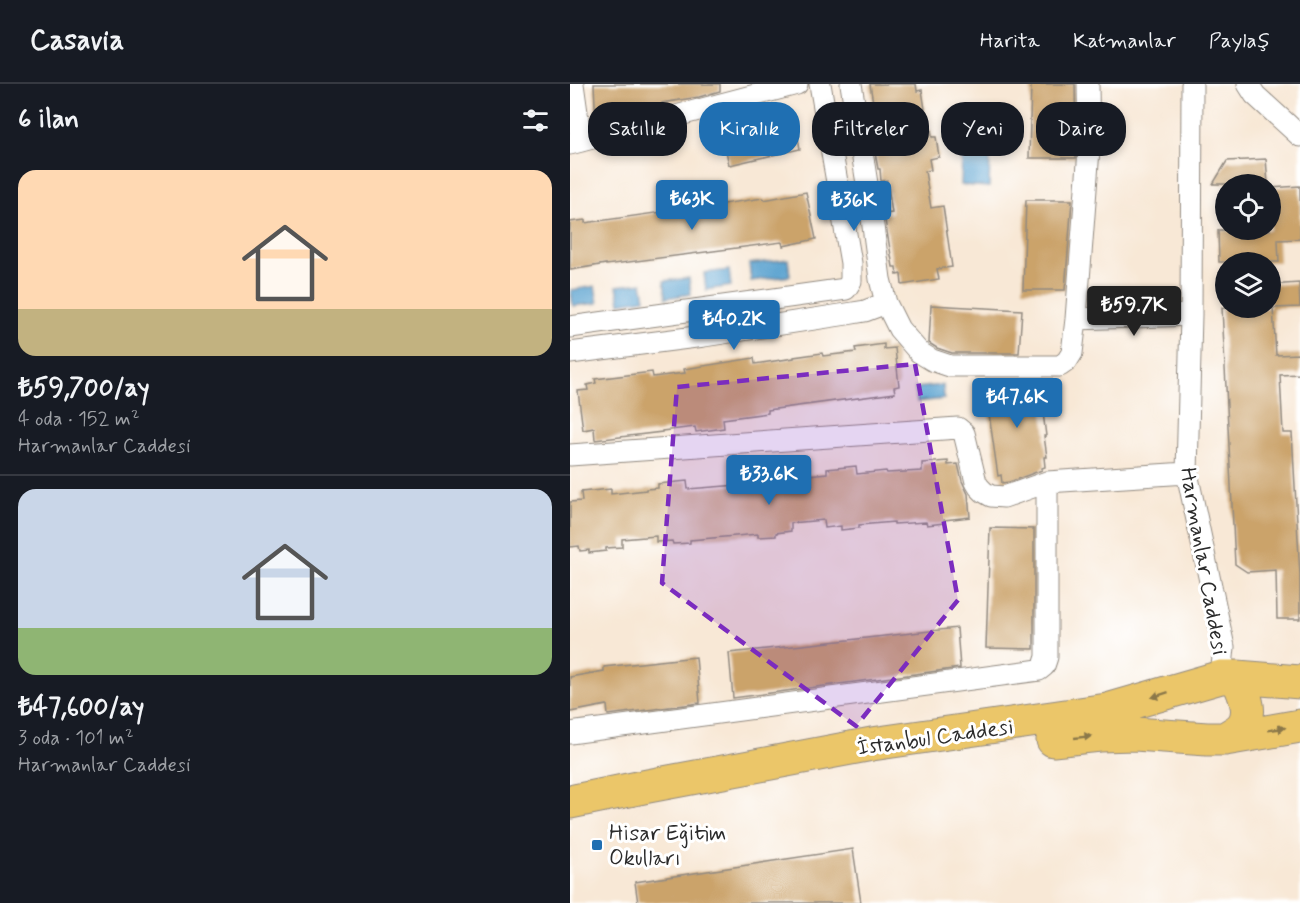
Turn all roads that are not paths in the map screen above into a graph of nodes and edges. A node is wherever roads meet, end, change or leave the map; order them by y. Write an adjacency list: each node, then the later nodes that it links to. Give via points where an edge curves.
1 (573, 84): 9 (street)
2 (797, 84): 9 (street)
3 (819, 84): 13 (street, via 851,263 851,281 846,289)
4 (851, 84): 10 (street)
5 (1088, 84): 12 (street, via 1089,150)
6 (1192, 84): 11 (street, Harmanlar Caddesi)
7 (1248, 84): 8 (street)
8 (1300, 136)
9 (575, 142)
10 (886, 303): 12 (street, via 898,329 919,352 950,366 1060,366 1072,353); 14 (street, via 847,314)
11 (1191, 315): 12 (street); 16 (street, Harmanlar Caddesi)
12 (1076, 319)
13 (570, 327)
14 (570, 353)
15 (570, 455): 17 (street, via 958,428 964,433 976,482 984,492 1004,497)
16 (1187, 473): 17 (street); 18 (street, Harmanlar Caddesi, via 1224,647)
17 (1047, 482): 21 (street, via 1047,657 1039,669)
18 (1222, 678): 19 (main road, İstanbul Caddesi); 22 (main road, via 1202,690 1198,701 1204,724); 22 (main road, via 1246,699 1248,712 1243,726); 23 (main road, İstanbul Caddesi, one-way to 23, via 1107,710 872,744)
19 (1300, 682)
20 (1300, 726): 22 (main road, İstanbul Caddesi, one-way to 20)
21 (570, 733)
22 (1219, 739): 24 (main road, İstanbul Caddesi, one-way to 22, via 800,774 949,751 1100,735)
23 (570, 802)
24 (570, 823)

